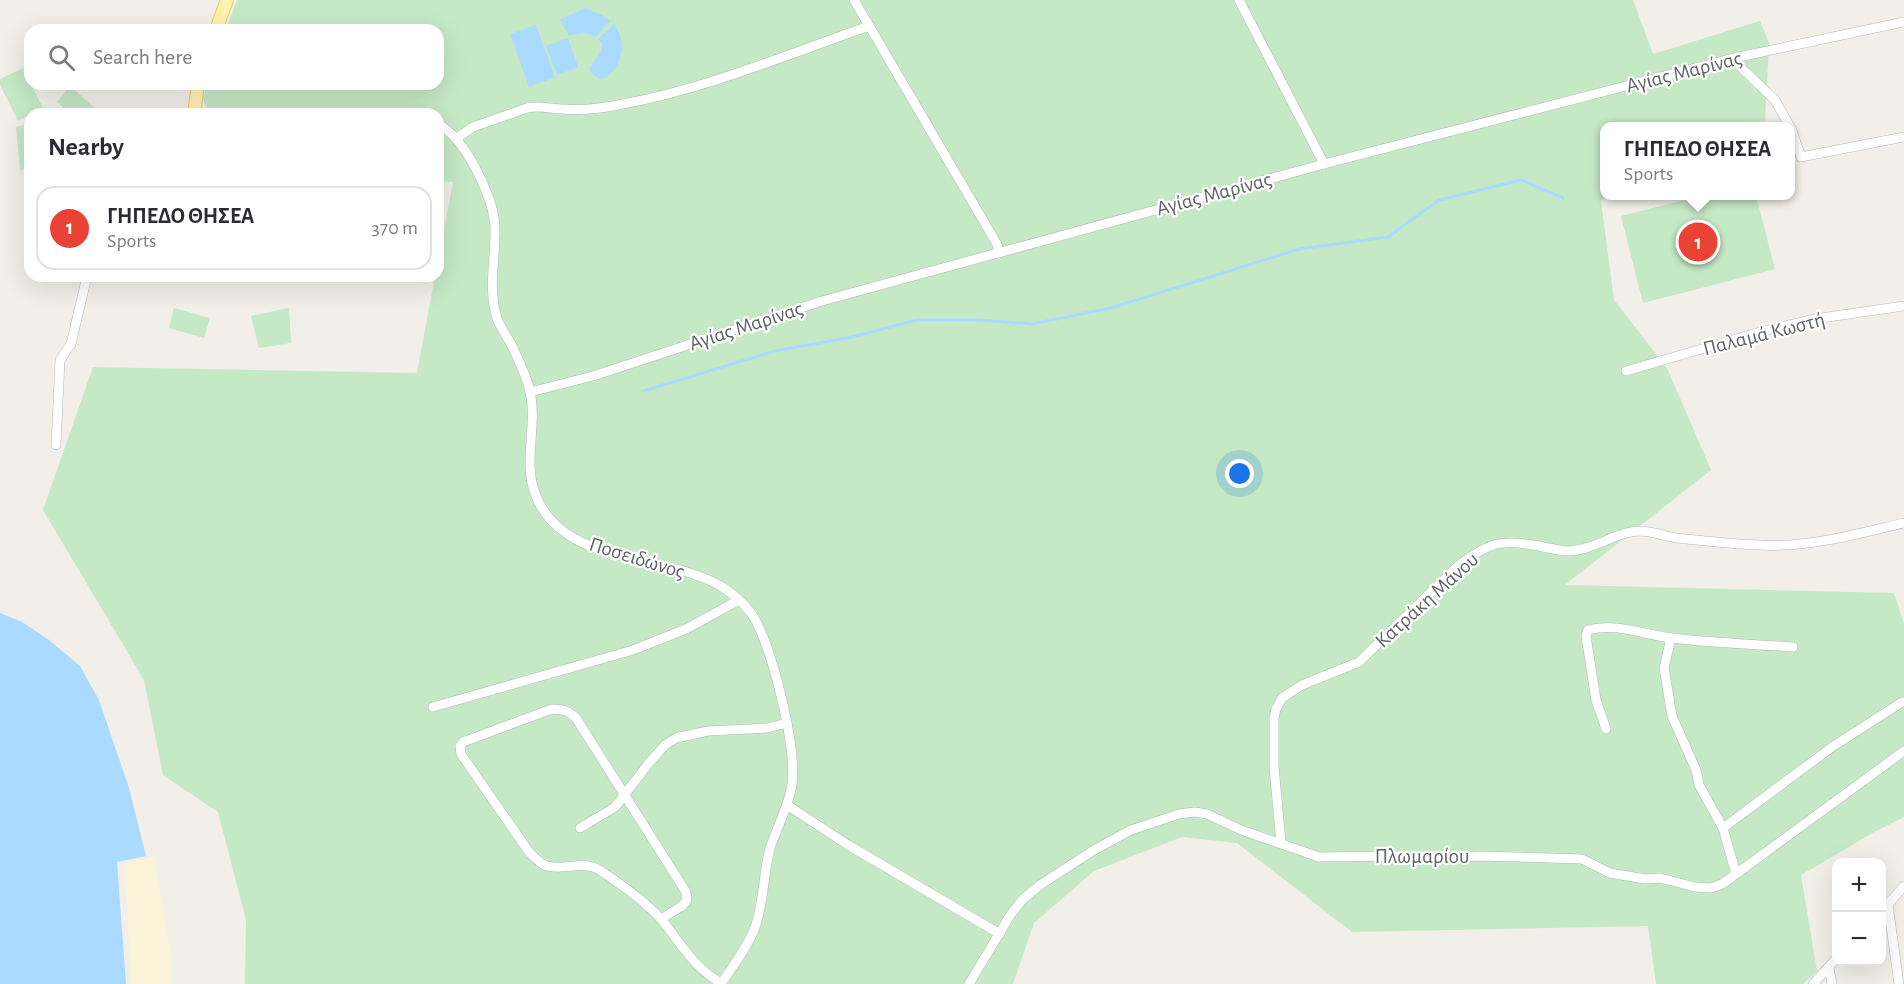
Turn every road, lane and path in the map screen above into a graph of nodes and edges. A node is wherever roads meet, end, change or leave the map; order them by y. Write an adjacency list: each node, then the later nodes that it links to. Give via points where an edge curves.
1 (227, 0): 5 (main road)
2 (854, 0): 6 (street)
3 (1239, 0): 15 (street)
4 (1904, 22): 7 (street, Αγίας Μαρίνας)
5 (218, 24)
6 (869, 26): 13 (street, via 678,90 603,108 535,106 473,127); 16 (street)
7 (1732, 59): 10 (street, via 1775,100); 15 (street, Αγίας Μαρίνας)
8 (198, 90): 9 (main road)
9 (196, 108)
10 (1788, 122)
11 (444, 128): 13 (street, Ποσειδώνος)
12 (1904, 137): 14 (street, via 1801,157)
13 (457, 138): 20 (street, Ποσειδώνος, via 493,214 491,273 496,318)
14 (1795, 139)
15 (1324, 164): 16 (street, Αγίας Μαρίνας)
16 (999, 253): 20 (street, Αγίας Μαρίνας, via 822,301 593,376)
17 (86, 282): 21 (street, via 71,344 60,360)
18 (1904, 306): 19 (street, Παλαμά Κωστή, via 1814,319)
19 (1626, 371)
20 (530, 392): 23 (street, Ποσειδώνος, via 532,485 541,506 557,526 582,542 618,555 704,579)
21 (56, 445)
22 (1904, 523): 35 (street, Κατράκη Μάνου, via 1793,544 1732,543 1642,531 1567,551 1503,542 1476,552 1359,662 1302,685 1282,698 1274,718)
23 (739, 600): 27 (street, via 686,629 633,650); 28 (street, Ποσειδώνος, via 762,636)
24 (1671, 638): 25 (street); 29 (street, via 1615,628 1588,630 1596,700); 34 (street, via 1664,668 1672,716 1699,785)
25 (1793, 647)
26 (1902, 702): 34 (street, via 1832,747)
27 (432, 707)
28 (787, 723): 31 (street, via 676,738 665,745); 32 (street, Ποσειδώνος, via 793,759)
29 (1606, 729)
30 (1904, 751): 36 (street, Πλωμαρίου)
31 (624, 796): 33 (street, via 615,807); 40 (street, via 686,892 687,900 682,906); 40 (street, via 576,718 561,709 552,709 460,746 461,754 537,860 547,866 579,864 598,869)
32 (787, 805): 41 (street); 44 (street, Ποσειδώνος, via 770,849 754,929)
33 (580, 828)
34 (1723, 828): 36 (street)
35 (1281, 843): 36 (street, Πλωμαρίου, via 1319,857 1582,859 1610,873 1711,888); 41 (street, Πλωμαρίου, via 1208,814 1179,814 1152,822 1094,850 1040,885 1023,899)
36 (1736, 874)
37 (1904, 886): 38 (street)
38 (1886, 907)
39 (1886, 912): 48 (street)
40 (661, 919): 44 (street, via 698,967)
41 (1000, 934): 45 (street, Πλωμαρίου)
42 (1832, 964): 43 (street)
43 (1829, 968): 46 (street); 47 (street)
44 (721, 984)
45 (969, 984)
46 (1813, 984)
47 (1832, 984)
48 (1899, 984)

